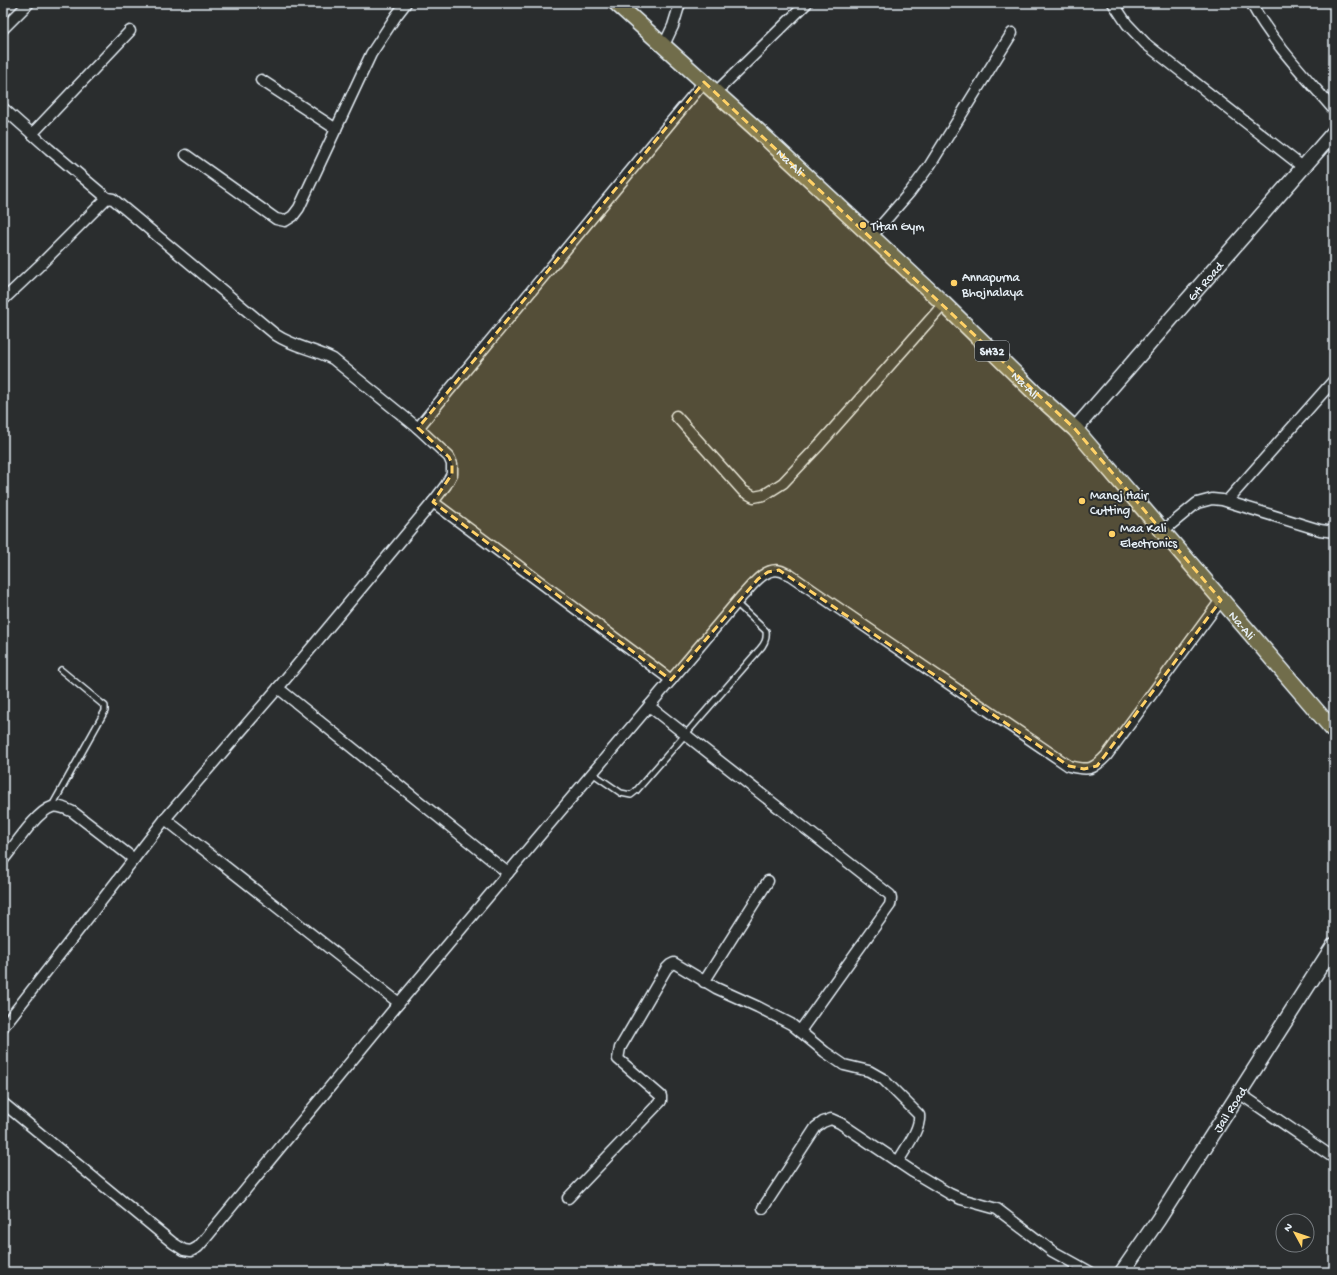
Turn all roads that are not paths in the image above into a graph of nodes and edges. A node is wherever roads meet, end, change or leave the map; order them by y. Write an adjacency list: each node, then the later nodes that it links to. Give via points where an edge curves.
1 (29, 3): 8 (street)
2 (406, 3): 17 (street, via 371,54)
3 (616, 3): 11 (main road, Na-Ali / SH32)
4 (680, 3): 11 (street)
5 (807, 3): 14 (street)
6 (1113, 3): 21 (street, via 1127,24 1146,44)
7 (1251, 3): 16 (street, via 1264,25)
8 (3, 29)
9 (130, 31): 19 (street)
10 (1012, 33): 23 (street, via 930,165)
11 (664, 45): 13 (main road, Na-Ali / SH32)
12 (261, 80): 17 (street)
13 (704, 82): 14 (main road, Na-Ali / SH32); 28 (street)
14 (716, 92): 23 (main road, Na-Ali / SH32)
15 (3, 108): 19 (street)
16 (1334, 110)
17 (336, 129): 20 (street, via 299,208 285,222 276,219)
18 (1334, 132): 21 (street, GH Road)
19 (32, 134): 22 (street)
20 (186, 155)
21 (1304, 168): 29 (street, GH Road)
22 (107, 198): 24 (street); 28 (street, via 113,200 276,335 332,359)
23 (871, 237): 25 (main road, Na-Ali / SH32)
24 (3, 300)
25 (944, 304): 27 (street, via 820,444 783,483 764,495 754,497 743,491); 29 (main road, Na-Ali / SH32)
26 (1334, 380): 31 (street)
27 (676, 416)
28 (418, 428): 30 (street, via 449,457 452,464 452,474)
29 (1075, 429): 32 (main road, Na-Ali / SH32)
30 (433, 502): 37 (street); 38 (street)
31 (1227, 502): 32 (street, via 1212,499 1197,503); 33 (street)
32 (1163, 531): 34 (main road, Na-Ali / SH32)
33 (1334, 532)
34 (1222, 600): 35 (street, via 1107,755 1097,766 1084,769 1069,766 790,575 779,570 768,572); 40 (main road, Na-Ali / SH32)
35 (736, 603): 37 (street); 41 (lane, via 766,631 765,642)
36 (61, 670): 43 (lane, via 105,706 105,711)
37 (671, 680): 39 (street)
38 (278, 688): 44 (street); 47 (street)
39 (649, 706): 41 (street); 42 (street)
40 (1334, 730)
41 (686, 735): 42 (lane, via 631,796 621,793); 53 (street, via 890,895 890,905)
42 (592, 773): 47 (street)
43 (52, 807): 45 (street, via 62,807 73,812); 46 (street, via 40,815)
44 (165, 820): 45 (street); 51 (street)
45 (134, 859): 52 (street)
46 (3, 860)
47 (508, 873): 51 (street)
48 (768, 881): 50 (street)
49 (1334, 945): 54 (street, Jail Road)
50 (704, 982): 53 (street, via 781,1019); 58 (street, via 674,963 666,969 620,1048 618,1059 661,1096 661,1101)
51 (399, 1003): 55 (street, via 205,1239 191,1251 173,1243)
52 (3, 1027)
53 (800, 1031): 57 (street, via 844,1065 869,1071 883,1079 919,1116 920,1122)
54 (1239, 1093): 56 (street); 61 (street, Jail Road)
55 (3, 1103)
56 (1334, 1158)
57 (898, 1162): 59 (street, via 840,1123 831,1119 822,1122 816,1127); 60 (street, via 950,1194 997,1208 1052,1251)
58 (568, 1198)
59 (763, 1208)
60 (1090, 1272)
61 (1122, 1272)

